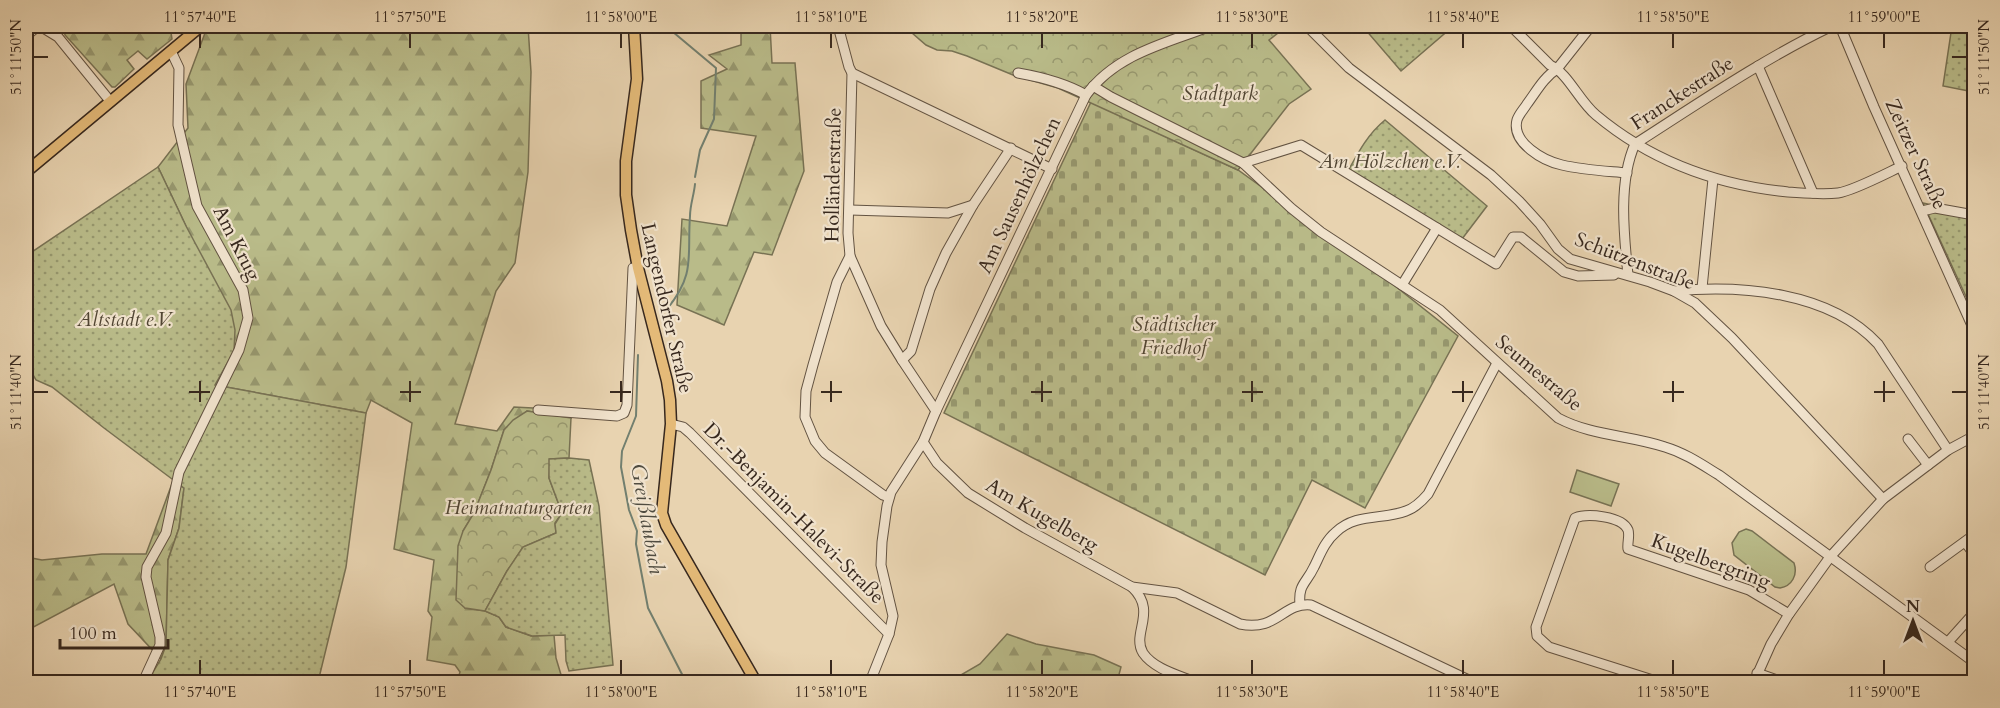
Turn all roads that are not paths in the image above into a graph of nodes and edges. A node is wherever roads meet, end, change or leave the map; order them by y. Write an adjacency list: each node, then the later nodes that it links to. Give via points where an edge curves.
1 (39, 26): 11 (street); 19 (street, via 58,37)
2 (199, 26): 12 (main road)
3 (634, 26): 35 (main road, Langendorfer Straße, via 636,79 626,161 628,213)
4 (838, 26): 15 (street, Holländerstraße)
5 (1211, 26): 17 (street, Am Sausenhölzchen, via 1127,59)
6 (1307, 26): 36 (street, Schützenstraße, via 1349,68 1491,175 1569,259)
7 (1511, 26): 14 (street)
8 (1592, 26): 14 (street)
9 (1832, 26): 13 (street, Franckestraße)
10 (1840, 26): 23 (street, Zeitzer Straße)
11 (26, 36)
12 (171, 51): 19 (main road); 68 (street, Am Krug, via 179,68 178,125 197,206 243,290 248,318 239,350 179,472 166,532 147,567 160,645)
13 (1758, 66): 20 (street, Franckestraße); 28 (street)
14 (1557, 69): 20 (street, via 1594,114); 26 (street, via 1520,114 1517,127 1523,141 1543,158 1562,165)
15 (852, 73): 21 (street); 30 (street, Holländerstraße)
16 (1018, 73): 18 (street)
17 (1093, 86): 18 (street, Am Sausenhölzchen); 22 (street, Seumestraße)
18 (1086, 95): 24 (street, Am Sausenhölzchen)
19 (111, 101): 25 (main road)
20 (1635, 144): 26 (street, Franckestraße); 27 (street)
21 (1011, 148): 24 (street); 29 (street)
22 (1243, 163): 33 (street, via 1301,145); 37 (street, Seumestraße, via 1321,232)
23 (1902, 166): 28 (street, via 1840,193); 31 (street, Zeitzer Straße)
24 (1052, 169): 44 (street, Am Sausenhölzchen)
25 (26, 172)
26 (1627, 173): 36 (street, Franckestraße, via 1624,229)
27 (1713, 179): 28 (street, via 1758,189); 38 (street)
28 (1813, 193)
29 (973, 205): 30 (street, via 948,213); 41 (street, via 946,253 911,351)
30 (850, 210): 34 (street, Holländerstraße)
31 (1922, 211): 32 (street, via 1935,208); 40 (street, Zeitzer Straße)
32 (1974, 215)
33 (1437, 228): 36 (street, via 1496,264 1513,237 1521,237 1564,272 1578,276); 37 (street)
34 (850, 256): 41 (street, via 881,326); 51 (street, Holländerstraße, via 837,282 806,391 805,417 825,453)
35 (638, 267): 43 (street, via 633,268 624,413 617,416); 45 (main road, Langendorfer Straße, via 667,381)
36 (1628, 275): 39 (street, Schützenstraße)
37 (1402, 285): 42 (street, Seumestraße, via 1440,310)
38 (1702, 288): 39 (street); 49 (street, via 1762,291 1798,299 1834,313 1870,335)
39 (1674, 291): 52 (street, Schützenstraße, via 1695,303 1732,338)
40 (1974, 330)
41 (902, 360): 44 (street)
42 (1497, 363): 56 (street, Seumestraße, via 1558,418 1589,431 1686,455); 60 (street, via 1428,494 1407,511 1351,521 1335,532 1302,585)
43 (538, 410)
44 (936, 411): 48 (street, Am Sausenhölzchen)
45 (671, 424): 64 (street, Dr.-Benjamin-Halevi-Straße, via 690,433); 69 (main road, Langendorfer Straße, via 664,519)
46 (1974, 436): 49 (street)
47 (1908, 439): 50 (street)
48 (924, 442): 51 (street, Am Sausenhölzchen); 58 (street, Am Kugelberg, via 937,463 968,493)
49 (1947, 450): 50 (street)
50 (1928, 465): 52 (street)
51 (889, 497): 64 (street, via 881,565 892,616)
52 (1883, 499): 56 (street)
53 (1974, 535): 54 (street)
54 (1965, 542): 55 (street); 57 (street)
55 (1974, 554)
56 (1830, 557): 63 (street); 65 (street, Seumestraße)
57 (1930, 567)
58 (1132, 587): 59 (street, Am Kugelberg); 61 (street)
59 (1160, 592): 60 (street, Am Kugelberg, via 1177,592 1249,626 1269,622); 61 (street)
60 (1300, 605): 72 (street, via 1311,605)
61 (1144, 608): 71 (street, via 1141,650 1164,670)
62 (1974, 613): 65 (street)
63 (1789, 614): 67 (street); 73 (street, Kugelbergring, via 1749,590 1628,549 1629,532 1620,522 1596,516 1575,518 1536,627 1537,636 1549,647)
64 (889, 633): 70 (street)
65 (1948, 642): 66 (street, Seumestraße)
66 (1974, 662)
67 (1756, 678): 74 (street)
68 (143, 682)
69 (756, 682)
70 (870, 682)
71 (1195, 682)
72 (1473, 682)
73 (1659, 682)
74 (1783, 682)

